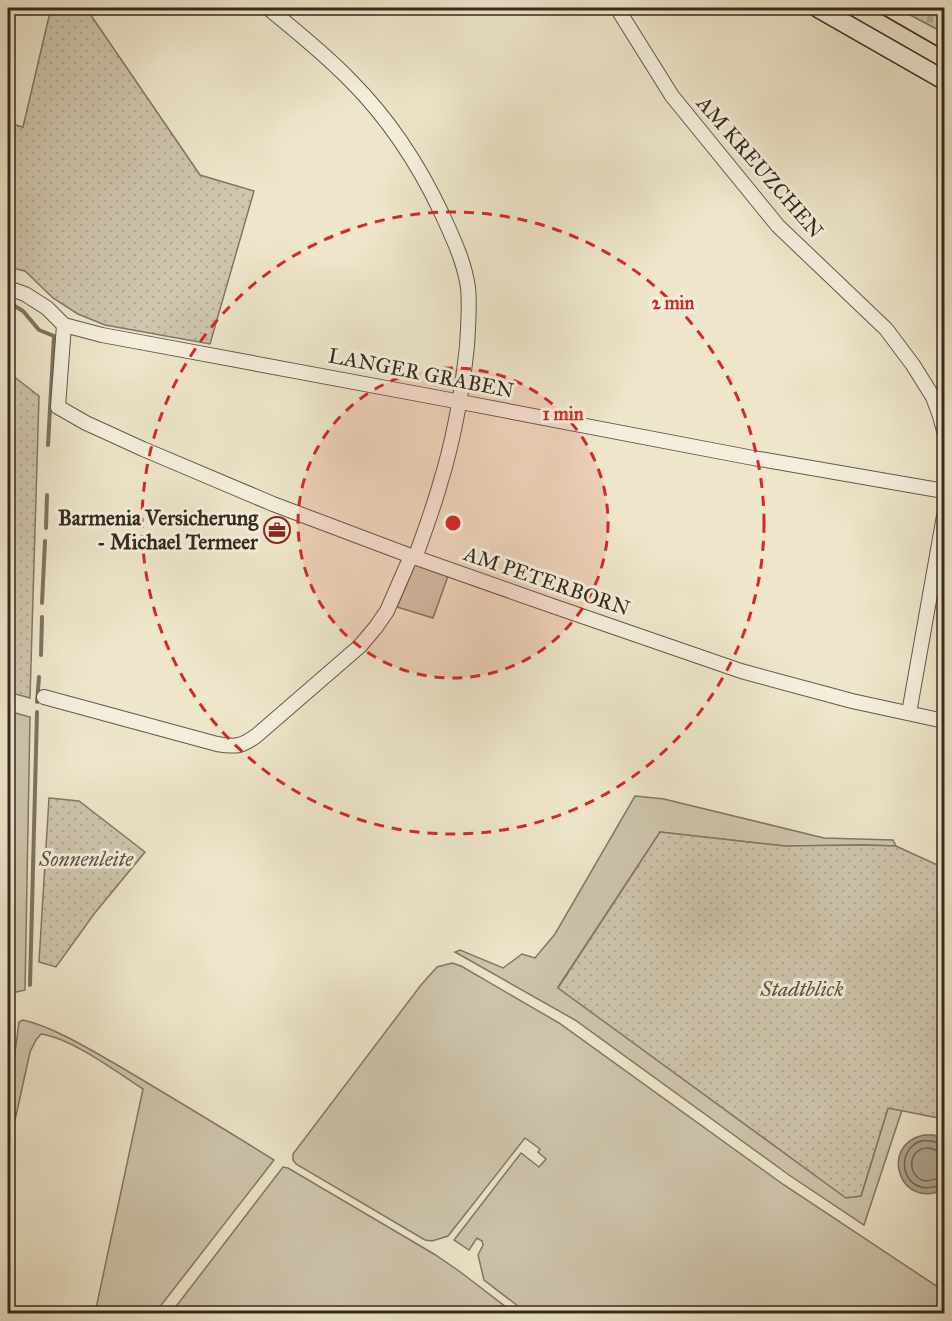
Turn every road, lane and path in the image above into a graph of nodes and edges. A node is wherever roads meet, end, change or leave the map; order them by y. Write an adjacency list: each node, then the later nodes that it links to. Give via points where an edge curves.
1 (268, 8): 7 (street, via 351,80 378,111 429,186 463,262 468,288 469,322)
2 (617, 8): 8 (street, AM KREUZCHEN, via 672,96 778,226 885,329 913,365 933,397)
3 (818, 8): 4 (main road)
4 (945, 80)
5 (8, 288): 6 (street, LANGER GRABEN, via 47,308)
6 (64, 325): 7 (street, LANGER GRABEN); 11 (street, AM PETERBORN, via 58,407 197,472)
7 (459, 401): 9 (street, LANGER GRABEN); 11 (street, via 440,485)
8 (945, 431)
9 (945, 491)
10 (945, 516): 13 (street)
11 (413, 557): 12 (street, via 387,611 360,646 244,744 218,744); 13 (street, AM PETERBORN, via 741,671)
12 (44, 697)
13 (909, 713): 14 (street, AM PETERBORN)
14 (945, 721)

